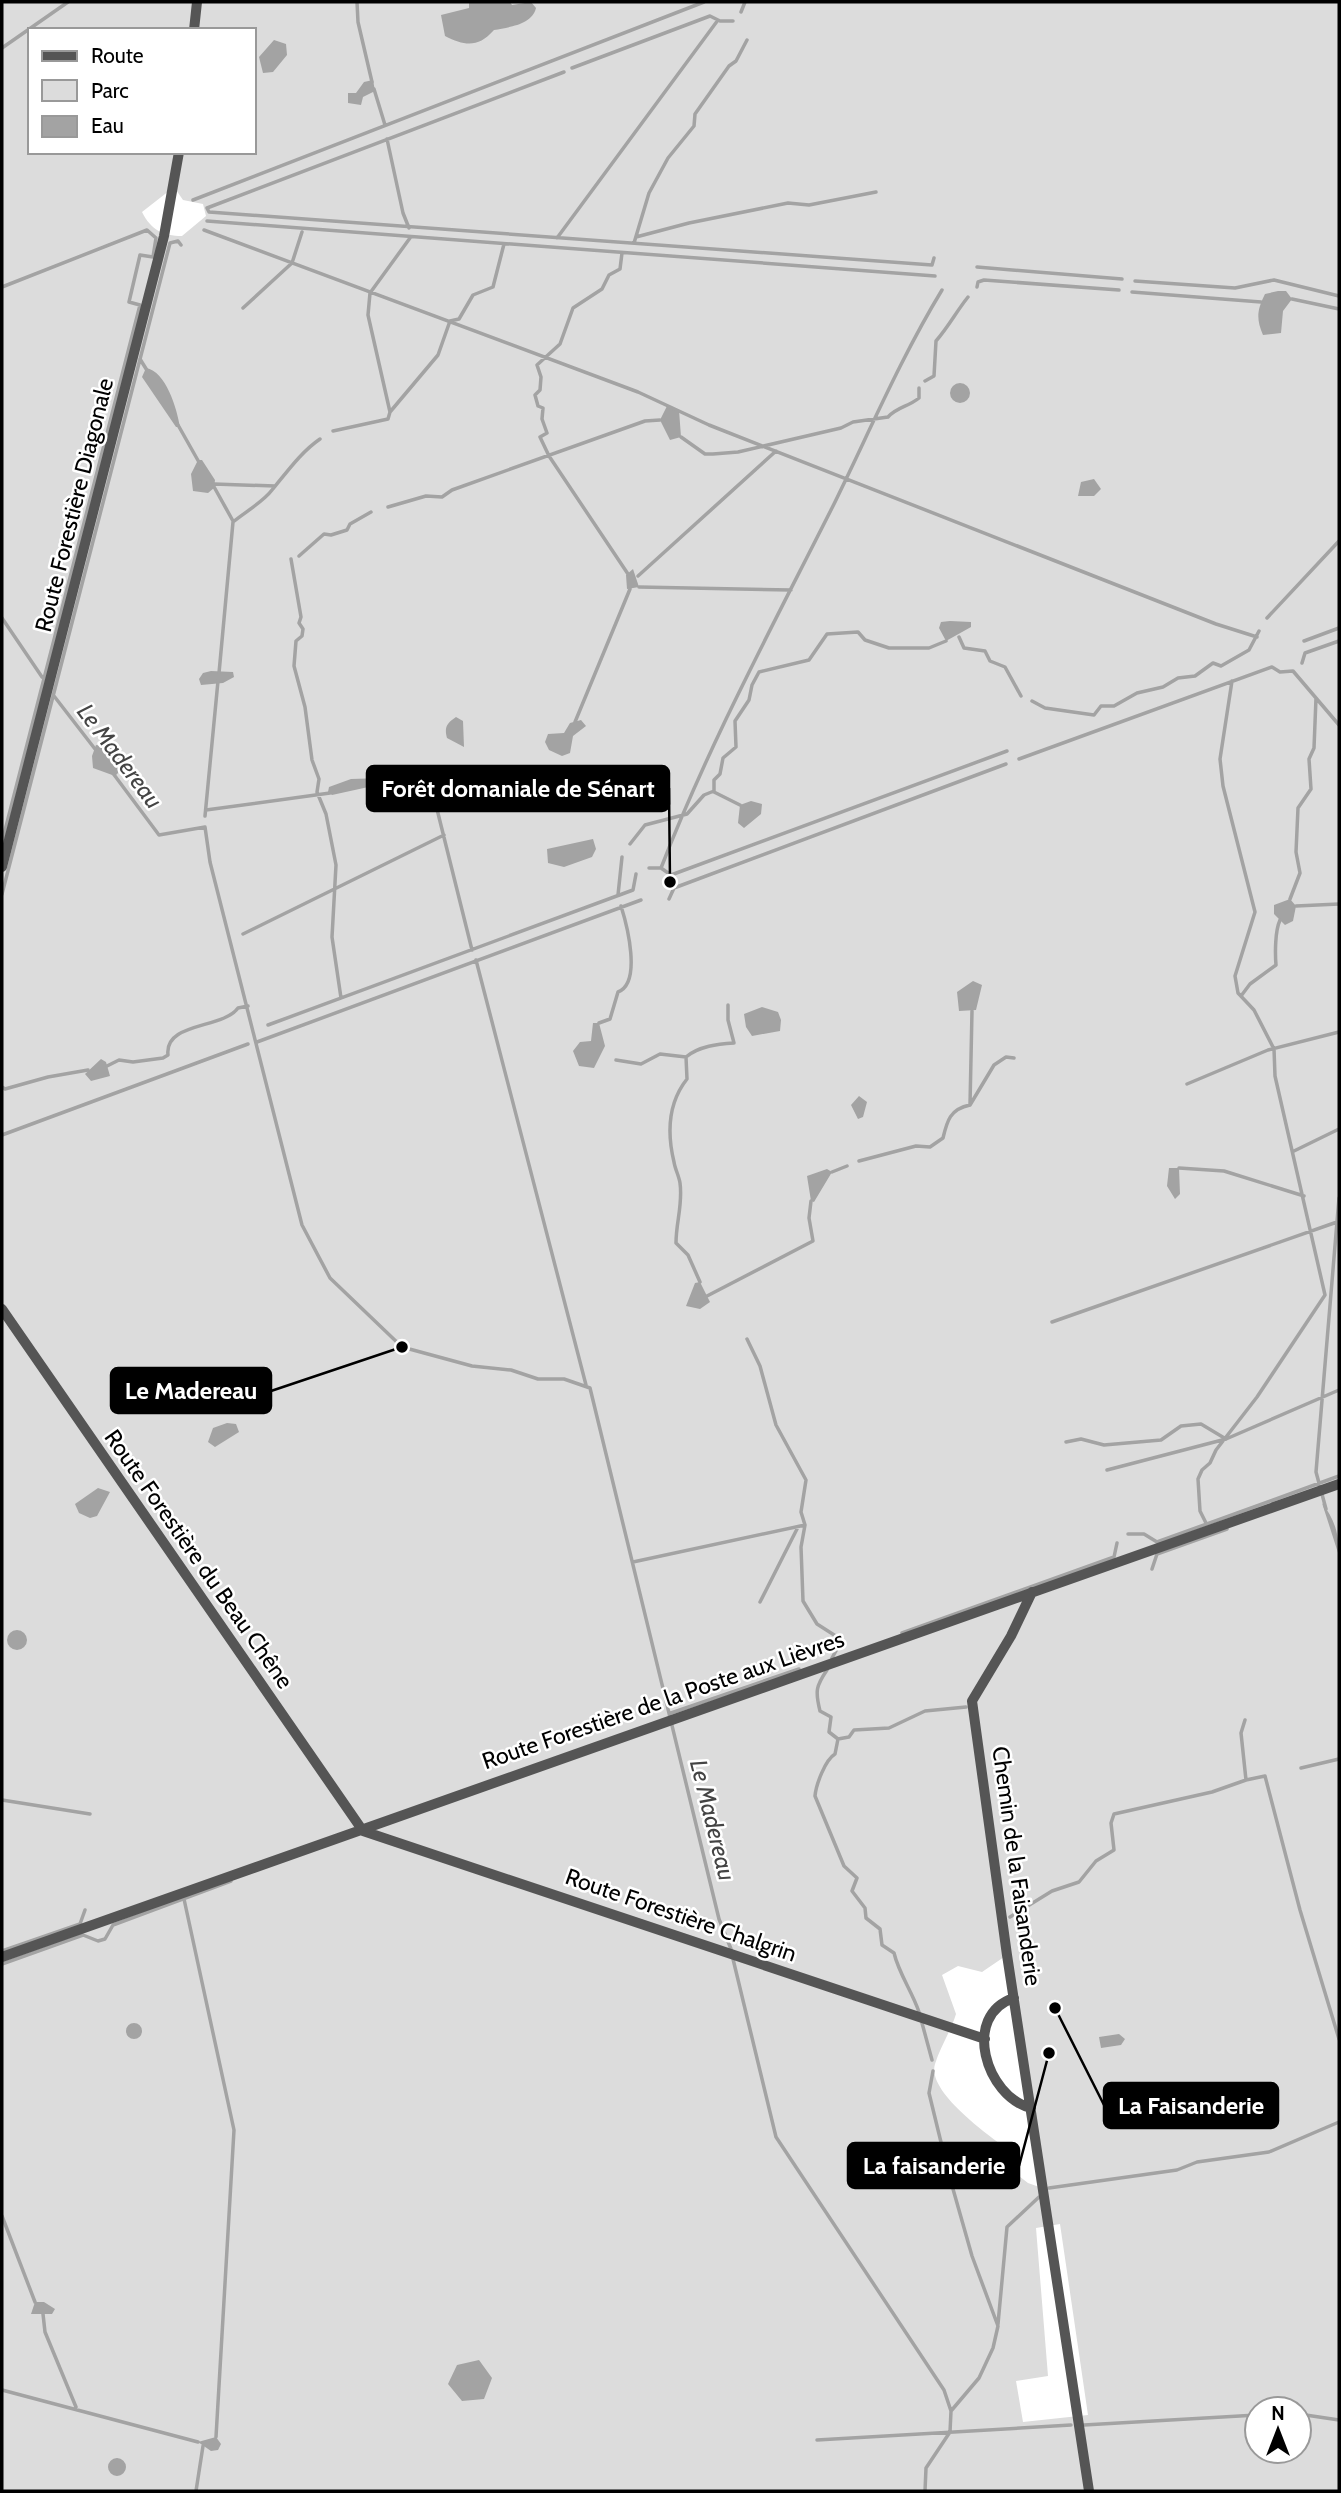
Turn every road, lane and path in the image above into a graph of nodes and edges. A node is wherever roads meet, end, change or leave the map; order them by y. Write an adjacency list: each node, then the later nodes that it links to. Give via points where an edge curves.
1 (197, 2): 2 (street)
2 (194, 28)
3 (179, 154): 4 (street, Route Forestière Diagonale, via 164,236)
4 (2, 867)
5 (2, 1309): 8 (street, Route Forestière du Beau Chêne)
6 (1339, 1484): 7 (street, Route Forestière de la Poste aux Lièvres)
7 (1032, 1592): 8 (street, Route Forestière de la Poste aux Lièvres); 10 (street, Chemin de la Faisanderie, via 972,1701)
8 (363, 1831): 9 (street, Route Forestière de la Poste aux Lièvres); 11 (street, Route Forestière Chalgrin)
9 (2, 1957)
10 (1014, 1998): 11 (street, via 996,2009); 12 (street, Chemin de la Faisanderie)
11 (985, 2039): 12 (street, via 986,2059 996,2082 1009,2099)
12 (1031, 2108): 13 (street, Chemin de la Faisanderie)
13 (1089, 2491)

